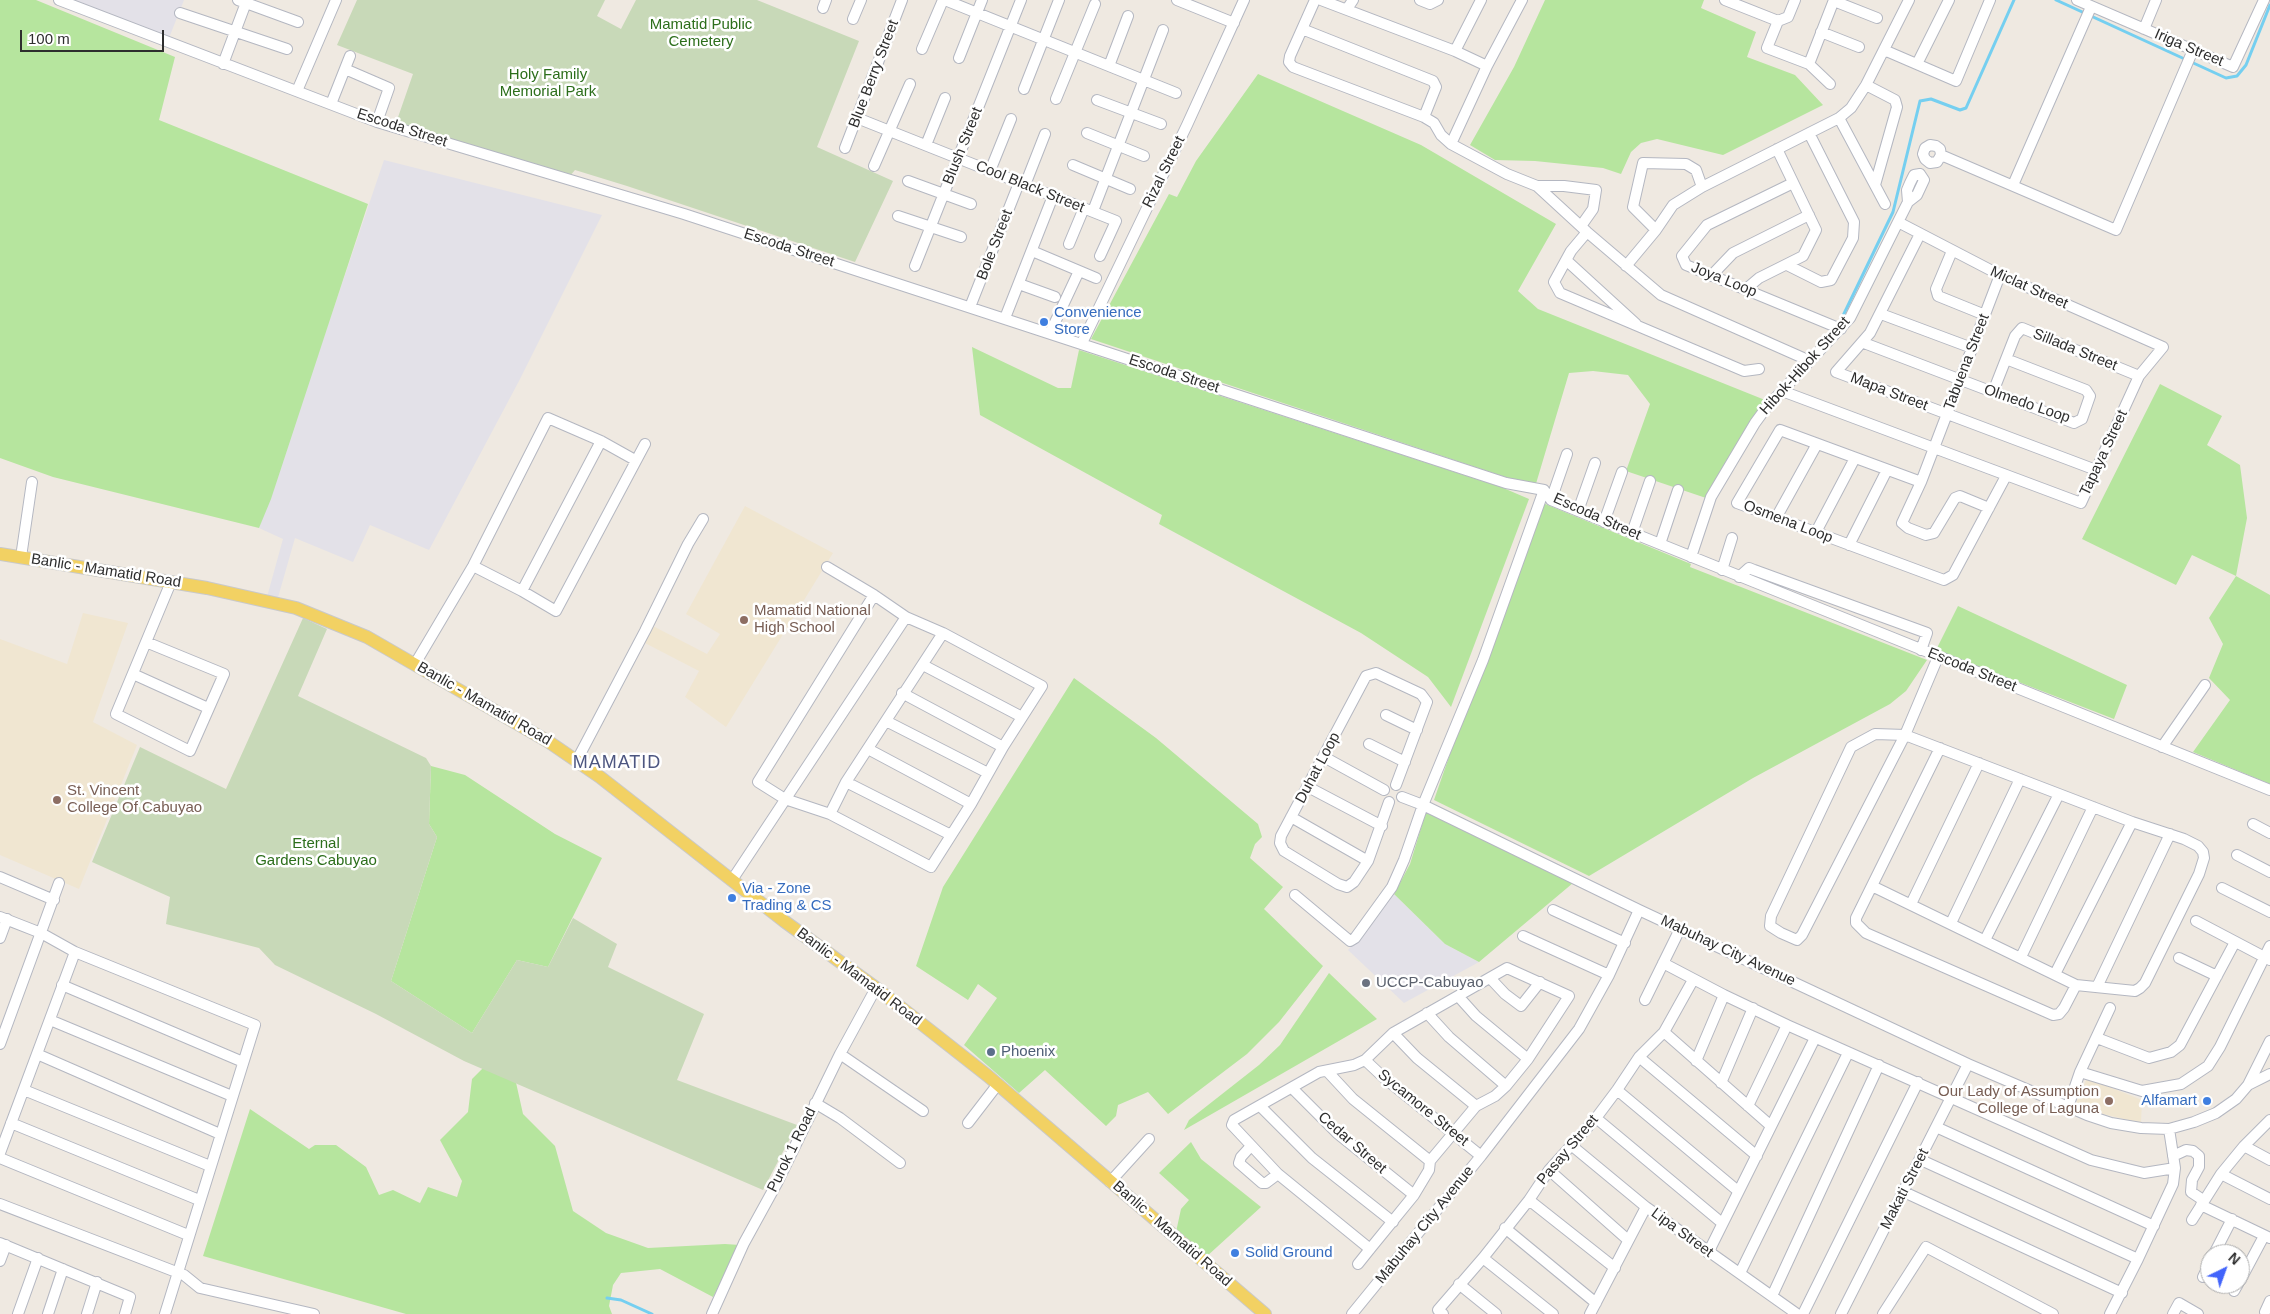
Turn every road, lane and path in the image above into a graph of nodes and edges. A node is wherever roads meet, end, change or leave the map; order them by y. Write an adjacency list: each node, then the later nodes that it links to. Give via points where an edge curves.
1 (59, 0): 57 (street, Escoda Street)
2 (336, 0): 68 (street)
3 (861, 0): 37 (street)
4 (902, 0): 76 (street, Blue Berry Street)
5 (944, 0): 34 (street); 50 (street)
6 (982, 0): 34 (street)
7 (1021, 0): 41 (street, Blush Street)
8 (1059, 0): 47 (street)
9 (1177, 0): 40 (street)
10 (1244, 0): 40 (street, Rizal Street)
11 (1315, 0): 42 (street)
12 (1321, 0): 31 (street)
13 (1353, 0): 31 (street)
14 (1420, 0): 15 (street, via 1430,4)
15 (1438, 0)
16 (1481, 0): 53 (street)
17 (1522, 0): 61 (street)
18 (1725, 0): 32 (street)
19 (1757, 0): 32 (street)
20 (1795, 0): 38 (street, via 1788,17)
21 (1909, 0): 51 (street)
22 (1949, 0): 59 (street)
23 (1990, 0): 59 (street, via 1956,81)
24 (2077, 0): 30 (street, Iriga Street)
25 (2156, 0): 43 (street)
26 (2264, 0): 52 (street, Iriga Street, via 2233,67)
27 (243, 1): 39 (street); 45 (street)
28 (1834, 1): 36 (street); 46 (street)
29 (1095, 4): 54 (street)
30 (2091, 7): 43 (street, Iriga Street); 102 (street)
31 (1348, 9): 53 (street)
32 (1753, 11): 38 (street)
33 (180, 13): 45 (street)
34 (977, 13): 41 (street); 56 (street)
35 (1128, 16): 60 (street)
36 (1876, 18)
37 (853, 19)
38 (1778, 21): 58 (street, via 1768,48)
39 (298, 22)
40 (1234, 23): 141 (street, Rizal Street)
41 (1011, 26): 47 (street); 92 (street, Blush Street)
42 (1302, 29): 75 (street, via 1433,81 1436,87); 75 (street, via 1290,56 1289,62 1293,67)
43 (2144, 29): 52 (street, Iriga Street)
44 (1163, 30): 63 (street)
45 (235, 32): 49 (street); 57 (street)
46 (1821, 32): 48 (street); 58 (street)
47 (1043, 40): 54 (street); 67 (street)
48 (1859, 47)
49 (287, 49)
50 (922, 50)
51 (1884, 50): 59 (street); 66 (street)
52 (2193, 50): 102 (street, via 2116,230)
53 (1455, 51): 61 (street)
54 (1076, 52): 60 (street); 71 (street)
55 (350, 56): 62 (street)
56 (959, 58)
57 (223, 64): 68 (street, Escoda Street)
58 (1809, 64): 65 (street)
59 (1917, 64)
60 (1109, 66): 63 (street)
61 (1487, 66): 85 (street)
62 (345, 69): 73 (street); 79 (street, via 389,88)
63 (1144, 80): 69 (street); 74 (street)
64 (910, 84): 81 (street)
65 (1830, 84)
66 (1866, 85): 77 (street, via 1851,108); 101 (street, via 1895,100 1897,107)
67 (1024, 90)
68 (297, 91): 73 (street, Escoda Street)
69 (1176, 93)
70 (944, 98): 86 (street)
71 (1056, 99)
72 (1097, 100): 74 (street)
73 (331, 104): 79 (street, Escoda Street)
74 (1131, 113): 80 (street); 87 (street)
75 (1424, 117): 85 (street, via 1434,123)
76 (857, 118): 81 (street, Cool Black Street); 88 (street, Blue Berry Street)
77 (1839, 118): 83 (street); 101 (street)
78 (1011, 119): 96 (street)
79 (377, 122): 134 (street, Escoda Street, via 684,214)
80 (1161, 124)
81 (889, 131): 86 (street, Cool Black Street); 95 (street)
82 (1087, 133): 87 (street)
83 (1809, 133): 89 (street); 124 (street, via 1854,222 1853,238 1831,280 1822,282)
84 (1045, 134): 100 (street, Bole Street)
85 (1451, 144): 103 (street)
86 (926, 145): 92 (street, Cool Black Street)
87 (1118, 145): 91 (street); 97 (street)
88 (845, 148)
89 (1776, 149): 99 (street); 104 (street)
90 (1941, 155): 93 (street, via 1935,163); 93 (street, via 1940,149 1930,145 1923,154); 102 (street)
91 (1144, 156)
92 (958, 158): 96 (street, Cool Black Street); 106 (street, Blush Street)
93 (1927, 161): 113 (street, Hibok-Hibok Street, via 1920,174 1924,180 1917,195 1908,202)
94 (1073, 165): 97 (street)
95 (874, 166)
96 (990, 171): 100 (street, Cool Black Street)
97 (1106, 179): 105 (street); 110 (street)
98 (908, 181): 106 (street)
99 (1793, 183): 111 (street); 129 (street, Joya Loop, via 1707,225 1682,256 1686,266)
100 (1022, 184): 107 (street, Cool Black Street); 134 (street, Bole Street)
101 (1875, 185): 109 (street)
102 (2013, 185)
103 (1537, 186): 115 (street); 115 (street, via 1596,190 1593,209)
104 (1702, 187): 116 (street, via 1673,205); 116 (street, via 1696,170 1686,164 1643,163 1633,207)
105 (1130, 189)
106 (944, 194): 108 (street); 114 (street, Blush Street)
107 (1053, 196): 110 (street, Cool Black Street); 121 (street)
108 (971, 204)
109 (1885, 204)
110 (1089, 210): 119 (street); 122 (street, Cool Black Street, via 1116,221)
111 (1809, 215): 124 (street, via 1816,230 1803,256); 129 (street, via 1733,253)
112 (898, 216): 114 (street)
113 (1898, 222): 117 (street, Miclat Street); 138 (street, Hibok-Hibok Street, via 1850,318)
114 (931, 227): 118 (street); 125 (street, Blush Street)
115 (1584, 229): 123 (street); 126 (street)
116 (1656, 230): 126 (street)
117 (1920, 234): 120 (street, Miclat Street); 135 (street, Mapa Street)
118 (961, 237)
119 (1069, 244)
120 (1952, 251): 128 (street, Miclat Street); 136 (street, via 1936,289 1938,296)
121 (1032, 252): 127 (street); 131 (street)
122 (1100, 256)
123 (1566, 260): 139 (street); 139 (street, via 1554,282 1560,293)
124 (1787, 265): 132 (street, via 1758,278)
125 (916, 266)
126 (1626, 266): 146 (street, via 1661,295)
127 (1080, 272): 130 (street); 140 (street)
128 (2000, 275): 136 (street, Tabuena Street); 143 (street, Miclat Street)
129 (1711, 276): 132 (street, Joya Loop)
130 (1096, 278)
131 (1019, 284): 133 (street); 137 (street)
132 (1746, 289): 138 (street, Joya Loop)
133 (1055, 297)
134 (970, 307): 137 (street, Escoda Street)
135 (1880, 314): 142 (street, Mapa Street); 144 (street)
136 (1985, 315): 144 (street, Tabuena Street)
137 (1005, 318): 140 (street, Escoda Street)
138 (1841, 329): 146 (street, Hibok-Hibok Street)
139 (1642, 330): 147 (street, via 1744,371)
140 (1050, 333): 141 (street, Escoda Street)
141 (1082, 343): 168 (street, Escoda Street, via 1506,484)
142 (1864, 343): 149 (street, Olmedo Loop); 152 (street, Mapa Street, via 1836,372)
143 (2163, 347): 148 (street, Tapaya Street)
144 (1972, 348): 149 (street, Tabuena Street)
145 (2006, 359): 148 (street, Sillada Street, via 2014,336 2022,328); 151 (street, Sillada Street); 151 (street, Olmedo Loop, via 2086,390 2090,396 2082,418 2074,423)
146 (1810, 361): 150 (street, Hibok-Hibok Street)
147 (1759, 369)
148 (2139, 376): 162 (street, Tapaya Street)
149 (1960, 380): 151 (street, Olmedo Loop); 152 (street, Tabuena Street)
150 (1782, 391): 156 (street, Tapaya Street); 183 (street, Hibok-Hibok Street, via 1755,423 1711,497)
151 (1993, 392)
152 (1947, 414): 156 (street, Tabuena Street); 162 (street, Mapa Street)
153 (601, 441): 159 (street); 184 (street, via 548,418); 189 (street)
154 (644, 444): 159 (street)
155 (1817, 444): 158 (street, Osmena Loop); 173 (street); 173 (street, Osmena Loop, via 1780,430 1737,503)
156 (1934, 448): 164 (street, Tapaya Street); 167 (street, Tabuena Street)
157 (1567, 454): 170 (street)
158 (1855, 458): 161 (street, Osmena Loop); 176 (street)
159 (636, 460): 189 (street, via 556,611)
160 (1595, 463): 172 (street)
161 (1887, 470): 167 (street, Osmena Loop); 180 (street)
162 (2096, 470): 164 (street, Tapaya Street, via 2081,503)
163 (1622, 472): 175 (street)
164 (2006, 476): 171 (street, Osmena Loop)
165 (1650, 481): 177 (street)
166 (32, 482): 182 (street)
167 (1921, 482): 171 (street, Tabuena Street, via 1902,523 1926,535 1934,534 1955,498 1960,496)
168 (1544, 490): 170 (street, Escoda Street); 228 (street, via 1483,660)
169 (1678, 490): 179 (street)
170 (1551, 500): 172 (street, Escoda Street)
171 (1989, 508): 180 (street, Osmena Loop, via 1953,575 1944,580)
172 (1578, 511): 175 (street, Escoda Street)
173 (1776, 518): 176 (street, Osmena Loop)
174 (703, 519): 213 (street)
175 (1604, 522): 177 (street, Escoda Street)
176 (1816, 532): 180 (street, Osmena Loop)
177 (1632, 533): 179 (street, Escoda Street)
178 (1732, 538): 186 (street)
179 (1660, 544): 183 (street, Escoda Street)
180 (1849, 545)
181 (0, 554): 182 (main road, Banlic - Mamatid Road)
182 (21, 557): 188 (main road, Banlic - Mamatid Road)
183 (1691, 557): 186 (street, Escoda Street)
184 (473, 566): 189 (street); 196 (street)
185 (826, 567): 190 (street)
186 (1722, 570): 187 (street, Escoda Street)
187 (1739, 577): 194 (street, Escoda Street); 194 (street, via 1749,568 1927,633)
188 (171, 582): 193 (street); 196 (main road, Banlic - Mamatid Road, via 296,608 367,637)
189 (522, 591)
190 (874, 595): 191 (street); 225 (street, via 758,782)
191 (906, 617): 192 (street); 225 (street)
192 (943, 633): 197 (street); 203 (street, via 1042,686)
193 (146, 642): 198 (street); 201 (street, via 224,674)
194 (1921, 650): 195 (street, Escoda Street)
195 (1938, 656): 206 (street); 209 (street, Escoda Street)
196 (415, 664): 213 (main road, Banlic - Mamatid Road)
197 (922, 665): 200 (street); 203 (street)
198 (133, 674): 201 (street); 201 (street, via 116,714 190,751)
199 (2205, 685): 209 (street)
200 (902, 693): 204 (street); 208 (street)
201 (208, 708)
202 (1386, 715): 205 (street)
203 (1022, 717): 208 (street)
204 (886, 721): 211 (street); 216 (street)
205 (1417, 730): 212 (street, Duhat Loop, via 1428,702 1421,694 1376,673 1366,676); 214 (street, Duhat Loop)
206 (1905, 735): 206 (street, via 1802,935 1797,940 1770,926 1771,916 1851,747 1875,734); 210 (street)
207 (1370, 744): 214 (street)
208 (1002, 747): 216 (street)
209 (2162, 747): 222 (street, Escoda Street)
210 (1940, 748): 215 (street); 244 (street)
211 (868, 749): 218 (street); 227 (street)
212 (1324, 757): 220 (street, Duhat Loop); 221 (street)
213 (577, 760): 242 (main road, Banlic - Mamatid Road)
214 (1405, 762): 219 (street, Duhat Loop)
215 (1979, 763): 217 (street); 248 (street)
216 (988, 773): 227 (street)
217 (2020, 779): 223 (street); 254 (street)
218 (846, 782): 230 (street); 237 (street)
219 (1396, 785): 221 (street, via 1389,785); 224 (street, via 1402,790)
220 (1308, 787): 231 (street, Duhat Loop); 234 (street)
221 (1384, 790): 226 (street, via 1384,797)
222 (2270, 790)
223 (2059, 794): 229 (street); 259 (street)
224 (1402, 797): 226 (street, via 1396,802); 228 (street)
225 (785, 799): 230 (street); 242 (street)
226 (1389, 802): 234 (street, Duhat Loop)
227 (971, 804): 237 (street)
228 (1423, 804): 246 (street, via 1392,887 1355,938 1347,940); 250 (street)
229 (2093, 807): 232 (street); 264 (street)
230 (830, 814): 237 (street, via 932,867)
231 (1291, 817): 239 (street); 239 (street, Duhat Loop, via 1281,836 1284,851 1338,884 1346,887 1354,882)
232 (2132, 822): 236 (street); 268 (street)
233 (2253, 824): 235 (street)
234 (1382, 826): 239 (street, Duhat Loop)
235 (2270, 833)
236 (2170, 834): 276 (street); 276 (street, via 2198,846 2203,852 2199,874 2145,983 2136,990)
237 (951, 835)
238 (2237, 855): 240 (street)
239 (1368, 861)
240 (2270, 872)
241 (0, 877): 247 (street)
242 (732, 880): 277 (main road, Banlic - Mamatid Road)
243 (59, 883): 247 (street)
244 (1872, 886): 248 (street); 275 (street, via 1856,918 1858,927 1866,933 2053,1015 2064,1008)
245 (2222, 888): 251 (street)
246 (1295, 896)
247 (54, 900): 256 (street)
248 (1911, 904): 254 (street)
249 (1553, 910): 261 (street)
250 (1639, 910): 255 (street, Mabuhay City Avenue); 261 (street, Mabuhay City Avenue)
251 (2270, 912)
252 (3, 918): 256 (street); 258 (street)
253 (2196, 920): 260 (street)
254 (1951, 924): 259 (street)
255 (1680, 929): 267 (street); 300 (street, Mabuhay City Avenue)
256 (41, 934): 263 (street); 291 (street)
257 (1523, 936): 269 (street)
258 (0, 938)
259 (1985, 940): 264 (street)
260 (2236, 942): 266 (street); 270 (street)
261 (1625, 943): 269 (street, Mabuhay City Avenue)
262 (2270, 946): 266 (street)
263 (75, 952): 274 (street); 299 (street, via 255,1026)
264 (2021, 957): 268 (street)
265 (2179, 958): 270 (street)
266 (2267, 959): 303 (street, via 2208,1066 2181,1084 2142,1091)
267 (1663, 963): 272 (street); 280 (street)
268 (2055, 974): 275 (street)
269 (1609, 975): 335 (street, Mabuhay City Avenue, via 1579,1029)
270 (2217, 976): 289 (street, via 2180,1045 2170,1052 2148,1058)
271 (1490, 978): 273 (street, via 1507,968); 273 (street, via 1521,1006); 279 (street)
272 (1693, 980): 278 (street); 286 (street, Pasay Street)
273 (1540, 982): 296 (street, via 1570,996)
274 (62, 985): 284 (street); 299 (street)
275 (2076, 985): 276 (street)
276 (2097, 987)
277 (876, 988): 294 (street, Purok 1 Road); 307 (main road, Banlic - Mamatid Road)
278 (1724, 995): 281 (street); 298 (street)
279 (1458, 996): 283 (street); 296 (street, via 1476,1016)
280 (1645, 1000)
281 (1753, 1008): 285 (street); 306 (street)
282 (2110, 1008): 289 (street)
283 (1427, 1013): 287 (street); 309 (street, via 1449,1037)
284 (50, 1020): 293 (street); 313 (street)
285 (1787, 1025): 288 (street); 318 (street)
286 (1664, 1032): 295 (street, Pasay Street); 298 (street)
287 (1393, 1033): 297 (street); 317 (street, via 1417,1058)
288 (1815, 1038): 292 (street); 325 (street)
289 (2097, 1038): 303 (street)
290 (2270, 1040): 308 (street)
291 (0, 1044)
292 (1848, 1053): 301 (street); 380 (street)
293 (37, 1054): 311 (street); 329 (street)
294 (840, 1054): 315 (street, Purok 1 Road); 320 (street)
295 (1639, 1057): 312 (street, Pasay Street); 336 (street)
296 (1528, 1059): 309 (street)
297 (1365, 1060): 302 (street); 328 (street, Sycamore Street)
298 (1696, 1060): 306 (street)
299 (243, 1062): 313 (street)
300 (1968, 1064): 314 (street, Makati Street); 319 (street, Mabuhay City Avenue)
301 (1879, 1065): 305 (street); 384 (street)
302 (1327, 1071): 310 (street, via 1319,1072); 341 (street, via 1353,1099)
303 (2080, 1072): 319 (street)
304 (2270, 1074): 308 (street, Mabuhay City Avenue)
305 (1918, 1082): 314 (street); 403 (street)
306 (1722, 1083): 318 (street)
307 (998, 1084): 324 (street); 348 (main road, Banlic - Mamatid Road)
308 (2248, 1085): 327 (street, Mabuhay City Avenue, via 2216,1113)
309 (1506, 1086): 317 (street)
310 (1292, 1088): 316 (street); 351 (street, Cedar Street, via 1337,1133)
311 (24, 1090): 323 (street); 343 (street)
312 (1617, 1090): 321 (street, Pasay Street); 349 (street)
313 (232, 1096): 329 (street)
314 (1952, 1096): 326 (street, Makati Street); 344 (street, via 2091,1160 2144,1173)
315 (816, 1103): 342 (street); 395 (street, Purok 1 Road, via 744,1243)
316 (1260, 1106): 332 (street, via 1234,1120 1232,1125); 360 (street, via 1312,1158)
317 (1476, 1106): 328 (street)
318 (1748, 1106): 325 (street)
319 (2068, 1107): 327 (street, Mabuhay City Avenue, via 2111,1123)
320 (923, 1112)
321 (1596, 1118): 331 (street, Pasay Street); 361 (street)
322 (2270, 1121): 333 (street)
323 (11, 1123): 334 (street); 353 (street)
324 (968, 1123)
325 (1771, 1126): 336 (street)
326 (1936, 1127): 339 (street, Makati Street); 362 (street)
327 (2169, 1129): 337 (street)
328 (1453, 1133): 335 (street, Sycamore Street); 341 (street)
329 (220, 1134): 343 (street)
330 (1149, 1139): 348 (street)
331 (1571, 1145): 345 (street, Pasay Street); 357 (street, Lipa Street)
332 (1251, 1146): 346 (street); 346 (street, via 1240,1156 1239,1163 1262,1183)
333 (2244, 1146): 340 (street); 347 (street)
334 (0, 1153)
335 (1481, 1156): 397 (street, Mabuhay City Avenue)
336 (1756, 1156): 349 (street)
337 (2173, 1156): 344 (street); 355 (street, via 2186,1150 2198,1156 2199,1166 2192,1180 2191,1192)
338 (0, 1158): 364 (street)
339 (1921, 1160): 350 (street, Makati Street); 373 (street)
340 (2270, 1160)
341 (1430, 1161): 351 (street, via 1429,1170)
342 (900, 1163)
343 (210, 1166): 353 (street)
344 (2175, 1168): 362 (street, via 2173,1184)
345 (1549, 1170): 354 (street, Pasay Street); 366 (street)
346 (1278, 1174): 369 (street)
347 (2221, 1174): 352 (street); 355 (street)
348 (1110, 1182): 396 (main road, Banlic - Mamatid Road)
349 (1738, 1191): 361 (street)
350 (1904, 1192): 383 (street); 404 (street, Makati Street)
351 (1414, 1195): 360 (street)
352 (2270, 1199)
353 (199, 1200): 364 (street)
354 (1529, 1200): 363 (street, Pasay Street); 377 (street)
355 (2202, 1203): 358 (street); 359 (street)
356 (0, 1204): 379 (street)
357 (1646, 1207): 366 (street); 370 (street, Lipa Street)
358 (2232, 1219): 365 (street); 368 (street)
359 (2192, 1220)
360 (1393, 1222): 369 (street)
361 (1722, 1223): 370 (street)
362 (2154, 1226): 373 (street)
363 (1505, 1228): 372 (street, Pasay Street); 386 (street)
364 (188, 1235): 379 (street)
365 (2267, 1237): 376 (street)
366 (1628, 1240): 377 (street)
367 (3, 1244): 371 (street); 374 (street)
368 (2219, 1244)
369 (1370, 1249): 375 (street)
370 (1708, 1253): 380 (street, Lipa Street)
371 (38, 1258): 378 (street); 389 (street)
372 (1483, 1258): 382 (street, Pasay Street); 400 (street)
373 (2138, 1259): 383 (street)
374 (0, 1261)
375 (1358, 1264)
376 (2250, 1265)
377 (1615, 1268): 386 (street)
378 (63, 1269): 381 (street); 390 (street)
379 (176, 1273): 393 (street); 394 (street, via 184,1275 200,1288)
380 (1740, 1273): 384 (street, Lipa Street)
381 (97, 1282): 391 (street); 392 (street, via 130,1297)
382 (1460, 1284): 398 (street, Pasay Street, via 1438,1310); 399 (street)
383 (2122, 1293): 407 (street)
384 (1772, 1296): 402 (street, Lipa Street)
385 (2270, 1301): 388 (street)
386 (1596, 1303): 401 (street)
387 (2035, 1310): 405 (street, via 1926,1246); 406 (street)
388 (2264, 1312)
389 (18, 1314)
390 (48, 1314)
391 (87, 1314)
392 (125, 1314)
393 (165, 1314)
394 (314, 1314)
395 (712, 1314)
396 (1265, 1314)
397 (1352, 1314)
398 (1443, 1314)
399 (1496, 1314)
400 (1553, 1314)
401 (1590, 1314)
402 (1797, 1314)
403 (1803, 1314)
404 (1841, 1314)
405 (1883, 1314)
406 (2053, 1314)
407 (2110, 1314)
408 (2173, 1314): 409 (street, via 2179,1303)
409 (2198, 1314)

